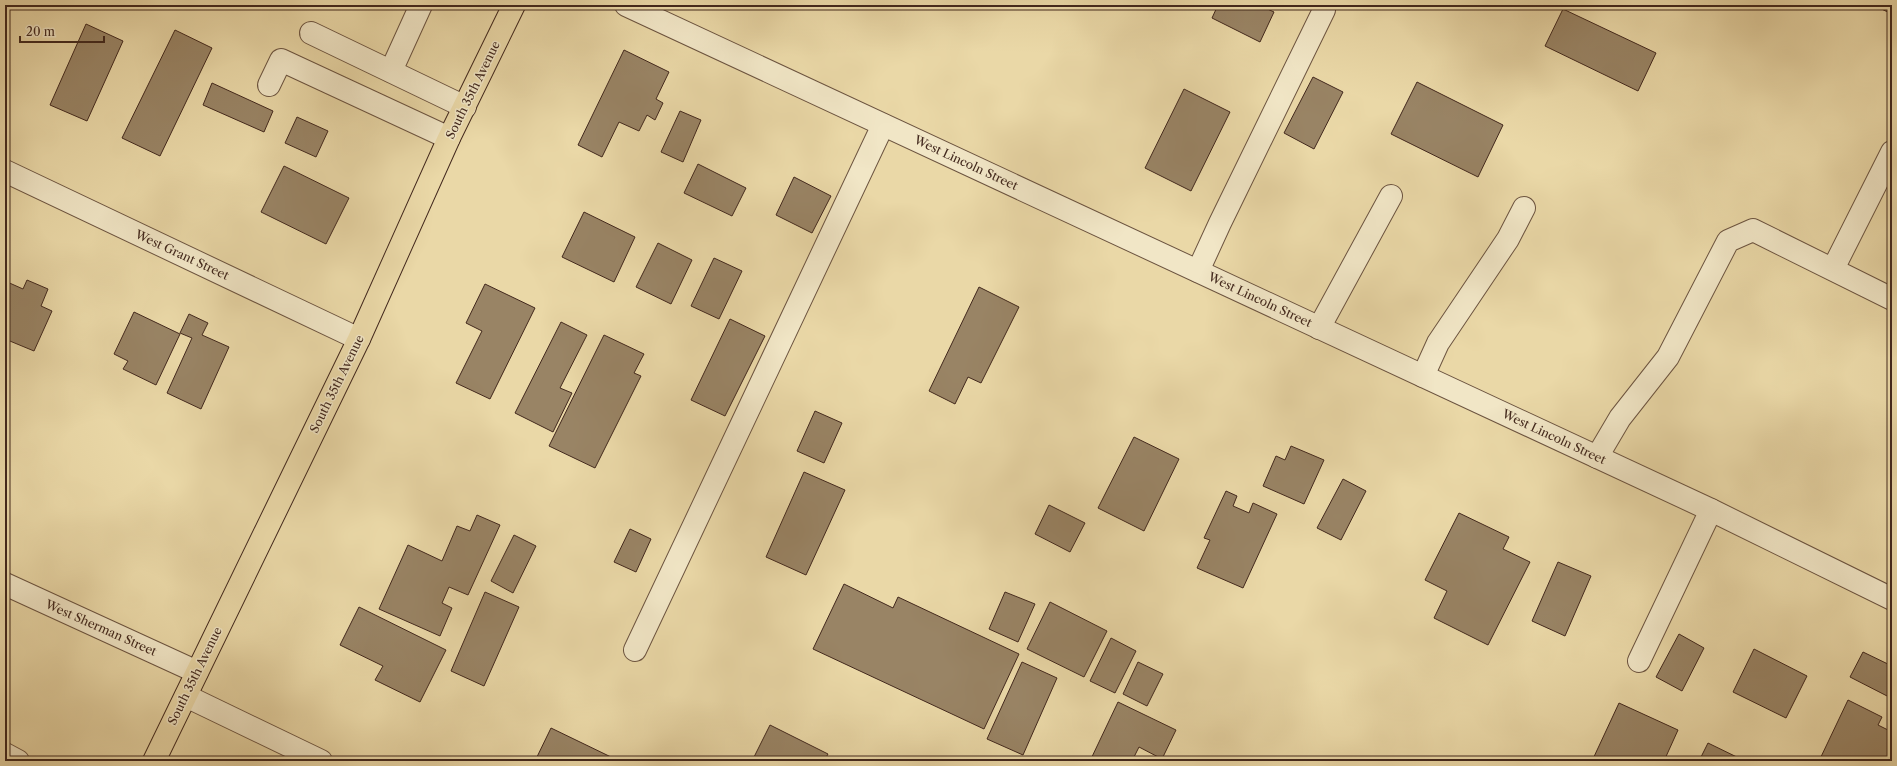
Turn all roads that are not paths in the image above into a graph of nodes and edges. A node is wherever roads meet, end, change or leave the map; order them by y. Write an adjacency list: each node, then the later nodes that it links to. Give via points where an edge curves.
1 (421, 5): 6 (street)
2 (514, 5): 8 (main road, South 35th Avenue)
3 (635, 7): 9 (street, West Lincoln Street)
4 (1324, 10): 16 (street)
5 (311, 33): 6 (street)
6 (391, 71): 8 (street)
7 (269, 84): 10 (street, via 280,60)
8 (465, 106): 10 (main road, South 35th Avenue)
9 (883, 125): 16 (street, West Lincoln Street); 25 (street)
10 (450, 138): 19 (main road, South 35th Avenue)
11 (1892, 152): 15 (street)
12 (5, 171): 19 (street, West Grant Street)
13 (1391, 196): 18 (street)
14 (1524, 208): 20 (street, via 1508,239 1438,343)
15 (1833, 269): 17 (street); 21 (street, via 1754,230 1728,241 1668,357 1620,418)
16 (1198, 271): 18 (street, West Lincoln Street)
17 (1892, 298)
18 (1320, 328): 20 (street, West Lincoln Street)
19 (359, 339): 27 (main road, South 35th Avenue)
20 (1423, 376): 21 (street, West Lincoln Street)
21 (1597, 457): 22 (street, West Lincoln Street)
22 (1711, 510): 24 (street, West Lincoln Street); 26 (street)
23 (5, 584): 27 (street, West Sherman Street)
24 (1892, 599)
25 (635, 650)
26 (1639, 661)
27 (198, 672): 28 (main road, South 35th Avenue)
28 (186, 696): 31 (main road, South 35th Avenue); 32 (street)
29 (5, 754): 30 (street)
30 (18, 761)
31 (154, 761)
32 (321, 761)

